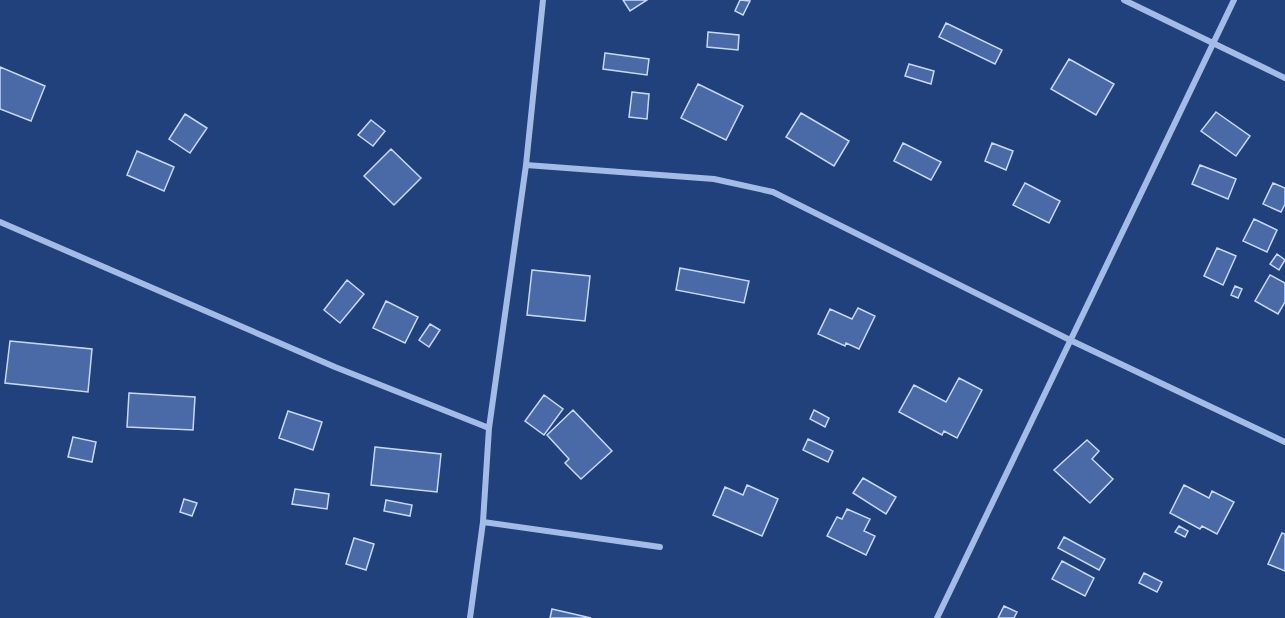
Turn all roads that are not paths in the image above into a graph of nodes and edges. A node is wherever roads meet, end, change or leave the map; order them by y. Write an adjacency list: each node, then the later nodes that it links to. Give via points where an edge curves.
1 (543, 0): 6 (street)
2 (1124, 0): 4 (street)
3 (1234, 0): 4 (street)
4 (1214, 45): 5 (street); 8 (street)
5 (1285, 78)
6 (526, 165): 8 (street, via 714,178 773,192); 9 (street)
7 (0, 222): 9 (street, via 325,363)
8 (1070, 340): 10 (street); 14 (street)
9 (489, 429): 11 (street)
10 (1285, 442)
11 (483, 522): 12 (street); 13 (street)
12 (660, 547)
13 (470, 618)
14 (937, 618)

